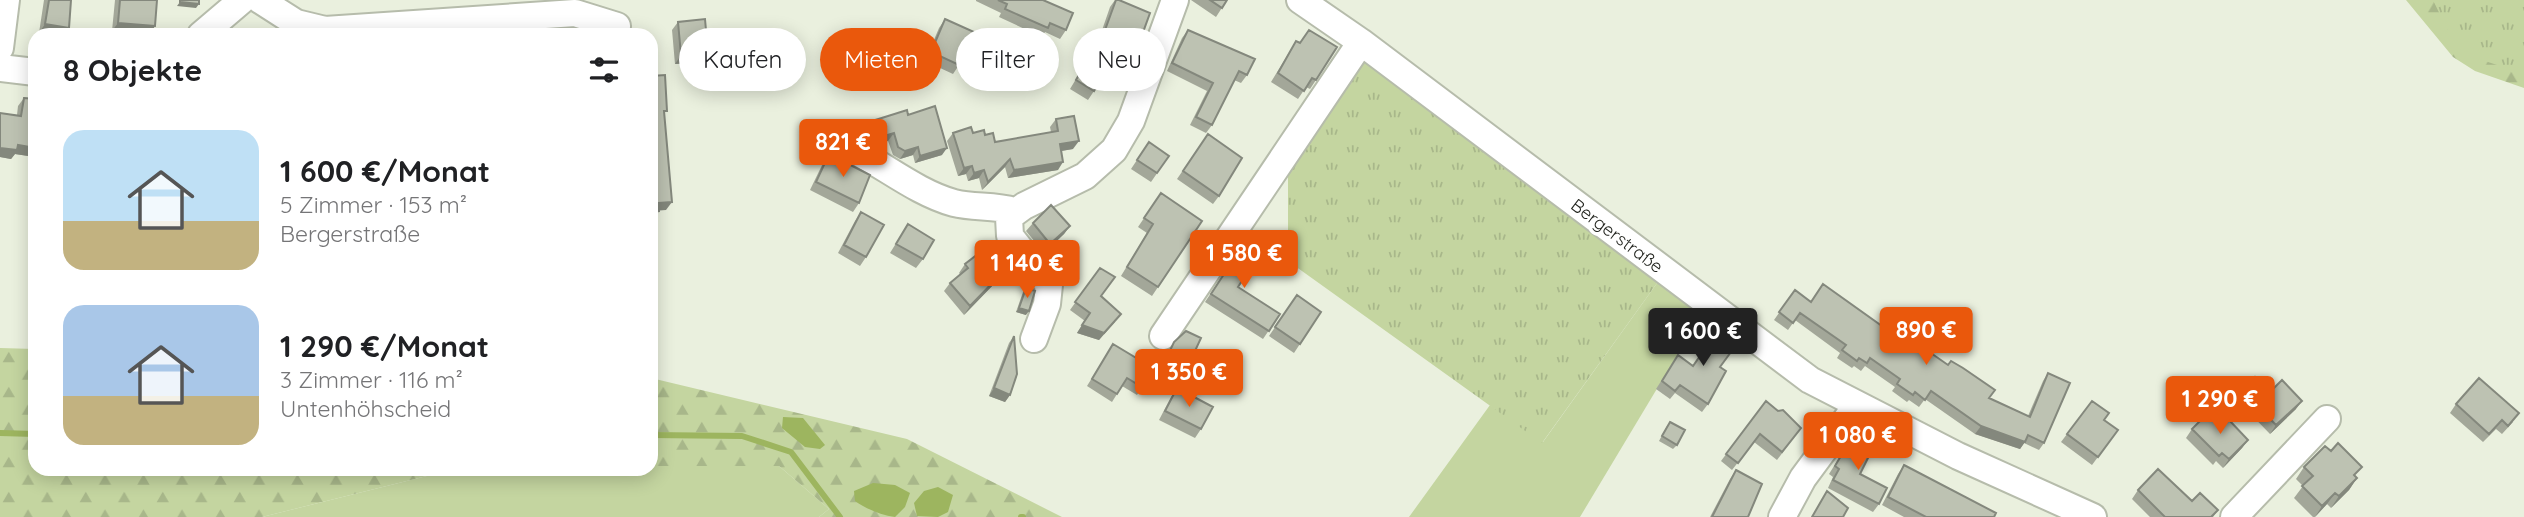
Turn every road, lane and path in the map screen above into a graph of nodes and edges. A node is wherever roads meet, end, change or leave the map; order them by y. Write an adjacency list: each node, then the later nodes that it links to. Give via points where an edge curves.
1 (6, 0): 11 (street)
2 (242, 0): 7 (street)
3 (260, 0): 8 (street, via 305,26)
4 (1175, 0): 15 (street, via 1141,97 1114,150 1085,176)
5 (1300, 0): 10 (street, Bergerstraße)
6 (617, 26): 9 (street, via 575,13)
7 (209, 28)
8 (319, 28)
9 (409, 28)
10 (1361, 42): 16 (street); 18 (street, Bergerstraße, via 1793,369)
11 (0, 48)
12 (0, 68): 13 (street)
13 (28, 71)
14 (860, 154): 15 (street, via 950,202)
15 (1014, 211): 17 (street, via 1009,217 1010,236 1049,285)
16 (1163, 336)
17 (1034, 339)
18 (1857, 405): 20 (street, via 1803,478); 21 (street, Bergerstraße)
19 (2328, 419): 22 (street)
20 (1782, 517)
21 (2093, 517)
22 (2234, 517)

